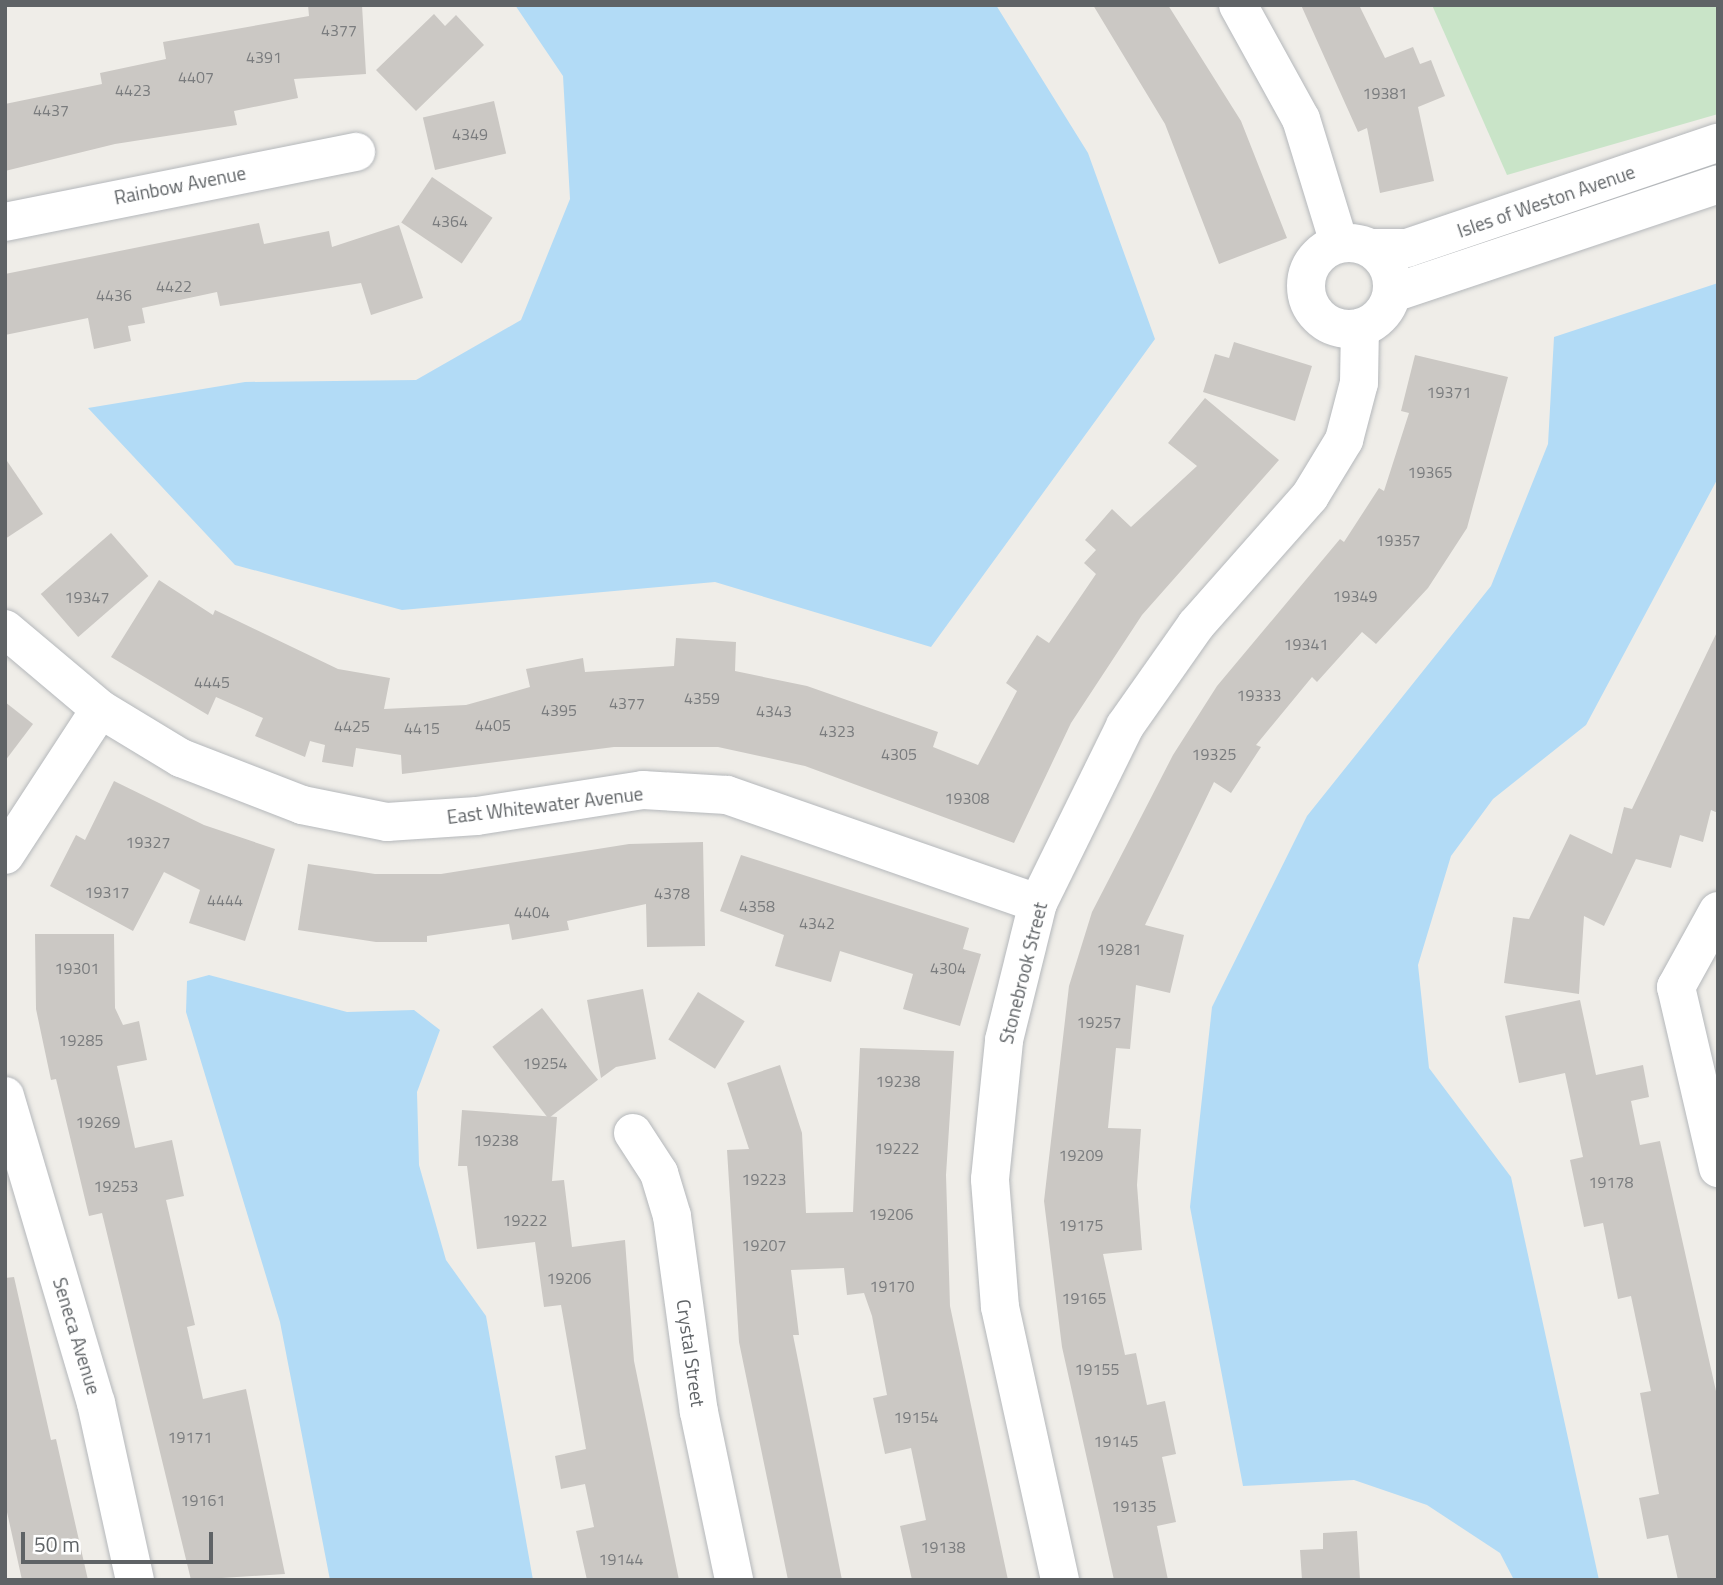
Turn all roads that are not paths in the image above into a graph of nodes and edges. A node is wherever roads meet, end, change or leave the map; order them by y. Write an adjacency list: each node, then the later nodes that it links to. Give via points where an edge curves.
1 (1238, 5): 6 (street, via 1301,119)
2 (1718, 143): 6 (street, Isles of Weston Avenue, via 1407,248)
3 (356, 152): 5 (street, Rainbow Avenue)
4 (1718, 184): 7 (street, Isles of Weston Avenue)
5 (5, 222)
6 (1355, 245): 7 (street, via 1384,260); 8 (street, via 1312,263 1307,296 1327,323)
7 (1393, 293): 8 (street, via 1381,315)
8 (1360, 328): 12 (street, Stonebrook Street, via 1359,383 1344,440 1310,496 1196,625 1125,726)
9 (5, 629): 10 (street, East Whitewater Avenue)
10 (100, 709): 11 (street); 12 (street, East Whitewater Avenue, via 181,758 302,805 387,821 477,816 643,790 727,795)
11 (5, 855)
12 (1038, 903): 19 (street, Stonebrook Street, via 1004,1040 990,1179 1000,1307)
13 (1718, 911): 16 (street, via 1676,987)
14 (5, 1096): 17 (street, Seneca Avenue, via 96,1403)
15 (633, 1133): 18 (street, Crystal Street, via 659,1173 671,1216 699,1412)
16 (1718, 1168)
17 (135, 1580)
18 (734, 1580)
19 (1060, 1580)

